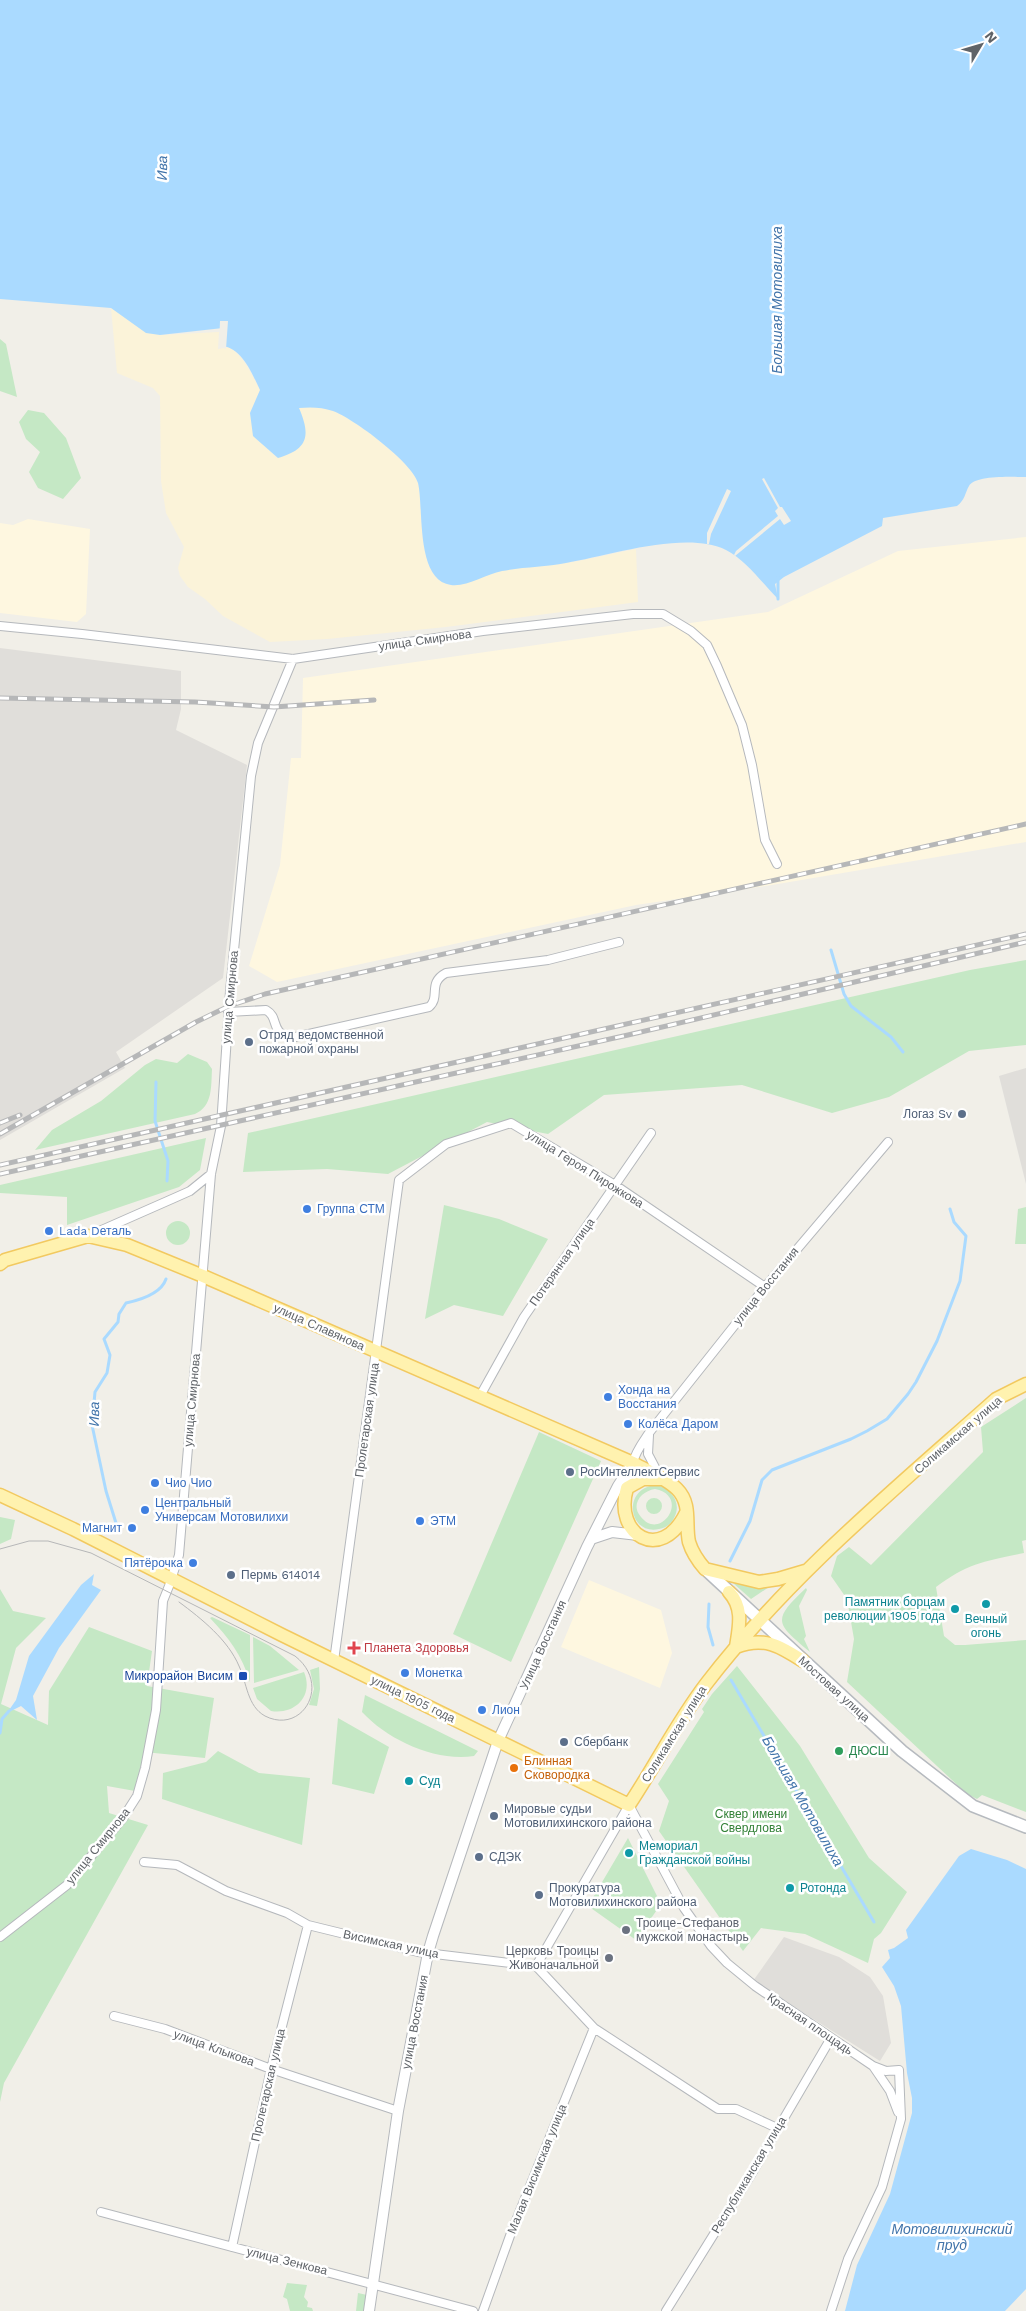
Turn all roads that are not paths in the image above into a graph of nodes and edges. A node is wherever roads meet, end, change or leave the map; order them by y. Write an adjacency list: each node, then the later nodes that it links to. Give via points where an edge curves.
1 (0, 626): 2 (street)
2 (293, 660): 3 (street, улица Смирнова, via 483,631 632,614 663,614 707,645 717,666 742,725 765,840); 5 (street, улица Смирнова, via 254,757)
3 (777, 864)
4 (620, 942): 5 (street, via 548,960 446,973 437,979 430,1007 291,1038 279,1033 266,1010)
5 (228, 1012): 8 (street, улица Смирнова, via 221,1126)
6 (650, 1133): 10 (street, Потерянная улица)
7 (888, 1142): 14 (street, улица Восстания)
8 (211, 1174): 11 (street, via 190,1191); 13 (street, улица Смирнова)
9 (399, 1180): 10 (street, улица Героя Пирожкова, via 446,1144 510,1123); 15 (street, Пролетарская улица)
10 (615, 1185): 14 (street, улица Героя Пирожкова); 17 (street, Потерянная улица, via 524,1317)
11 (88, 1236): 12 (main road, улица Славянова); 13 (main road, улица Славянова, via 127,1245)
12 (0, 1264)
13 (203, 1276): 15 (main road, улица Славянова); 31 (street, улица Смирнова, via 179,1554)
14 (765, 1287): 18 (street, улица Восстания)
15 (376, 1352): 17 (main road, улица Славянова); 35 (street, Пролетарская улица)
16 (1026, 1384): 30 (main road, Соликамская улица, via 996,1399)
17 (480, 1396): 19 (main road, улица Славянова)
18 (649, 1433): 19 (street, улица Восстания); 20 (street, via 648,1454)
19 (633, 1463): 20 (main road, улица Славянова); 21 (street, улица Восстания, via 633,1474); 26 (street)
20 (662, 1479): 21 (main road, via 643,1479); 25 (main road, via 677,1489)
21 (627, 1488): 26 (street); 27 (main road, via 624,1500 627,1519)
22 (0, 1495): 24 (main road, улица 1905 года)
23 (0, 1503): 24 (main road, улица 1905 года)
24 (30, 1509): 31 (main road, улица 1905 года)
25 (687, 1510): 27 (main road, via 678,1528 664,1538 656,1540); 29 (main road, Мостовая улица, via 689,1540)
26 (600, 1521): 28 (street, Улица Восстания)
27 (638, 1535): 28 (street, via 612,1532)
28 (589, 1543): 37 (street, Улица Восстания)
29 (705, 1569): 30 (main road, Соликамская улица, via 759,1582); 32 (main road, Мостовая улица)
30 (805, 1571): 33 (main road, Соликамская улица)
31 (171, 1578): 35 (main road, улица 1905 года); 42 (street, улица Смирнова, via 163,1600 156,1710 137,1796 68,1885)
32 (729, 1592): 33 (main road, Мостовая улица); 34 (main road, via 736,1599 740,1614)
33 (760, 1620): 34 (main road, Соликамская улица); 36 (main road, Мостовая улица)
34 (736, 1647): 36 (main road, via 771,1643); 38 (main road, Соликамская улица, via 702,1690)
35 (334, 1661): 37 (main road, улица 1905 года)
36 (803, 1661): 39 (main road, Мостовая улица, via 902,1751 973,1806)
37 (498, 1741): 38 (main road, улица 1905 года); 43 (street, улица Восстания)
38 (629, 1805): 44 (street, Соликамская улица); 47 (street, Красная площадь, via 684,1908 711,1946 755,1986)
39 (1026, 1827)
40 (144, 1862): 41 (street, Висимская улица, via 177,1865 226,1891 287,1913)
41 (308, 1925): 43 (street, Висимская улица); 49 (street, Пролетарская улица)
42 (0, 1937)
43 (428, 1953): 44 (street, Висимская улица); 50 (street, улица Восстания)
44 (536, 1966): 46 (street)
45 (114, 2016): 49 (street, улица Клыкова, via 165,2029)
46 (594, 2028): 52 (street, via 718,2109 736,2109); 58 (street, Малая Висимская улица)
47 (831, 2038): 48 (street, Красная площадь); 52 (street, Республиканская улица)
48 (873, 2066): 51 (street, via 890,2091); 51 (street, Красная площадь, via 886,2071 899,2070)
49 (271, 2069): 50 (street, улица Клыкова); 54 (street, Пролетарская улица)
50 (398, 2111): 55 (street, улица Восстания)
51 (901, 2119): 60 (street, via 882,2187 848,2259)
52 (777, 2128): 59 (street, Республиканская улица)
53 (101, 2212): 54 (street, улица Зенкова)
54 (232, 2247): 55 (street, улица Зенкова)
55 (373, 2284): 56 (street, улица Восстания); 57 (street, улица Зенкова)
56 (369, 2311)
57 (473, 2311)
58 (483, 2311)
59 (666, 2311)
60 (832, 2311)

